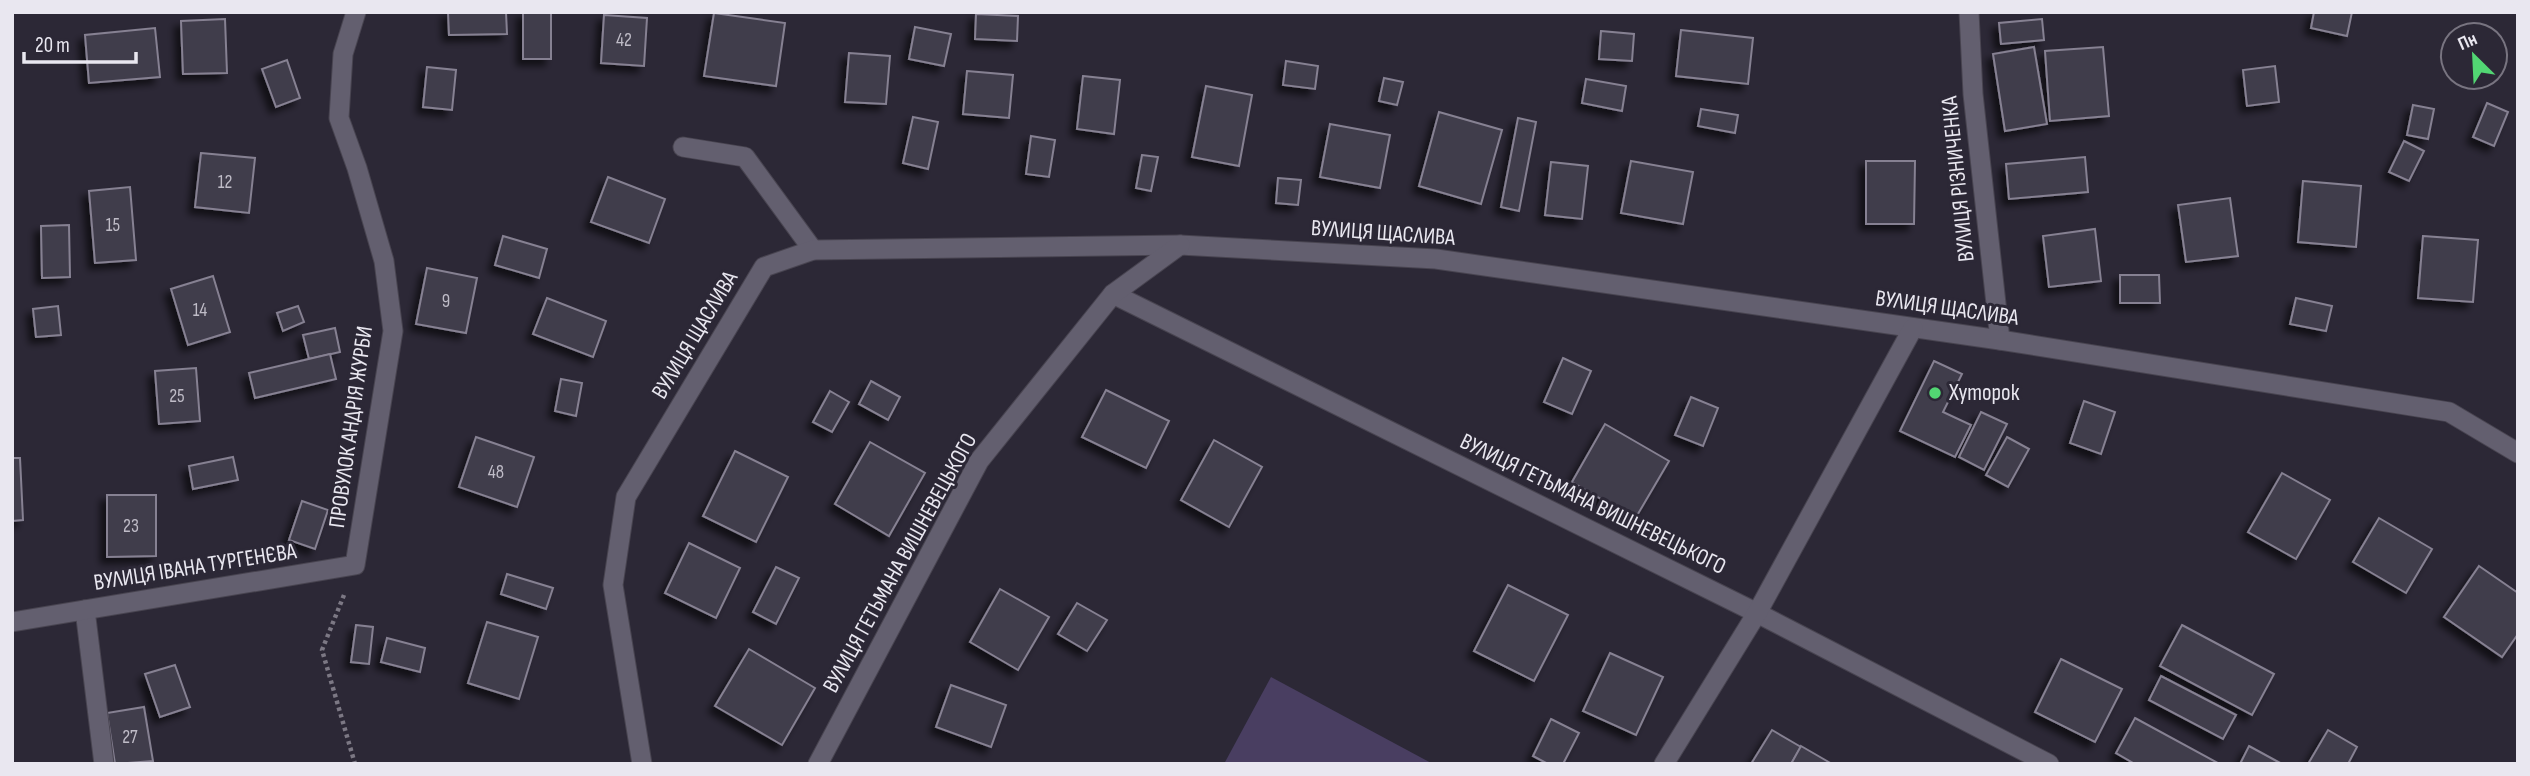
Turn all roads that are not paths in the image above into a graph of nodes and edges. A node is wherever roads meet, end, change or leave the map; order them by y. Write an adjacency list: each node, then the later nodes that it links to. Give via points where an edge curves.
1 (356, 12): 10 (street, ПРОВУЛОК АНДРІЯ ЖУРБИ, via 343,54 339,118 384,261 393,331)
2 (1969, 12): 8 (street, ВУЛИЦЯ РІЗНИЧЕНКА, via 1973,94)
3 (683, 147): 5 (street, via 745,157)
4 (1180, 245): 5 (street, ВУЛИЦЯ ЩАСЛИВА); 6 (street, ВУЛИЦЯ ГЕТЬМАНА ВИШНЕВЕЦЬКОГО); 7 (street, ВУЛИЦЯ ЩАСЛИВА, via 1436,259)
5 (813, 250): 15 (street, ВУЛИЦЯ ЩАСЛИВА, via 764,267 626,497 612,585)
6 (1113, 294): 12 (street, ВУЛИЦЯ ГЕТЬМАНА ВИШНЕВЕЦЬКОГО); 16 (street, ВУЛИЦЯ ГЕТЬМАНА ВИШНЕВЕЦЬКОГО, via 979,461)
7 (1913, 328): 8 (street, ВУЛИЦЯ ЩАСЛИВА); 12 (street)
8 (2000, 340): 9 (street, ВУЛИЦЯ ЩАСЛИВА, via 2449,412)
9 (2518, 453)
10 (355, 565): 11 (street, ВУЛИЦЯ ІВАНА ТУРГЕНЄВА)
11 (85, 610): 13 (street, ВУЛИЦЯ ІВАНА ТУРГЕНЄВА); 14 (street, ВУЛИЦЯ ІВАНА ТУРГЕНЄВА)
12 (1757, 613): 17 (street); 18 (street, ВУЛИЦЯ ГЕТЬМАНА ВИШНЕВЕЦЬКОГО)
13 (12, 622)
14 (104, 764)
15 (642, 764)
16 (818, 764)
17 (1664, 764)
18 (2049, 764)

